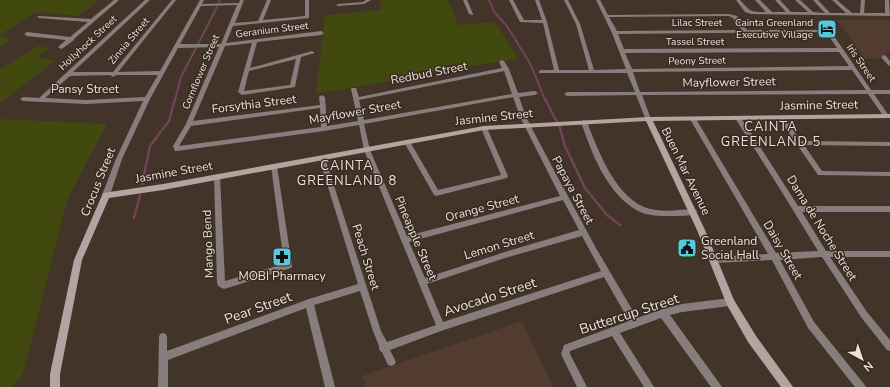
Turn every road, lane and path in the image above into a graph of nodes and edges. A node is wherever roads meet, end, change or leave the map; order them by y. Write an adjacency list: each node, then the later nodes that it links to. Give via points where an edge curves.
1 (117, 0): 33 (street)
2 (148, 0): 61 (street, Hollyhock Street)
3 (174, 0): 62 (street, Zinnia Street)
4 (269, 0): 34 (street)
5 (307, 0): 34 (street, via 307,17)
6 (369, 0): 22 (street, via 364,3)
7 (465, 0): 24 (street)
8 (511, 0): 35 (street, via 522,21)
9 (537, 0): 35 (street)
10 (566, 0): 57 (street, via 578,24)
11 (598, 0): 30 (street, Buen Mar Avenue)
12 (738, 0): 23 (street, via 748,11)
13 (757, 0): 23 (street)
14 (777, 0): 25 (street)
15 (797, 0): 32 (street, Iris Street)
16 (815, 0): 29 (street)
17 (834, 0): 26 (street)
18 (863, 0): 27 (street)
19 (887, 0): 28 (street)
20 (241, 2): 21 (street); 36 (street, Cornflower Street)
21 (201, 3): 45 (street, Crocus Street)
22 (338, 5)
23 (770, 13): 25 (street)
24 (471, 14)
25 (790, 14): 32 (street)
26 (850, 14): 27 (street); 29 (street)
27 (862, 14): 28 (street)
28 (889, 14)
29 (830, 15): 32 (street)
30 (607, 16): 38 (street, via 729,15 735,17); 40 (street, Buen Mar Avenue)
31 (39, 17): 33 (street)
32 (817, 17): 37 (street, Iris Street)
33 (93, 21): 42 (street)
34 (260, 22): 36 (street)
35 (546, 22): 60 (street)
36 (231, 25): 44 (street, Cornflower Street)
37 (827, 31): 38 (street, Lilac Street); 47 (street, Iris Street)
38 (746, 32): 40 (street, Lilac Street)
39 (321, 33): 43 (street, Geranium Street)
40 (615, 33): 48 (street, Buen Mar Avenue)
41 (27, 34): 42 (street)
42 (72, 39): 46 (street)
43 (255, 41): 44 (street, Geranium Street); 56 (street)
44 (223, 45): 45 (street, Geranium Street); 84 (street, Cornflower Street)
45 (178, 46): 63 (street, Crocus Street)
46 (61, 47)
47 (840, 50): 48 (street, Tassel Street); 54 (street, Iris Street)
48 (622, 51): 58 (street, Buen Mar Avenue)
49 (312, 53): 50 (street)
50 (299, 56): 56 (street); 56 (street, via 295,84 290,87 242,93)
51 (884, 57): 53 (street)
52 (502, 62): 55 (street, Papaya Street)
53 (890, 64)
54 (853, 68): 58 (street, Peony Street); 65 (street, Iris Street)
55 (506, 69): 70 (street, Papaya Street); 74 (street, Redbud Street)
56 (248, 70)
57 (592, 71): 58 (street, Peony Street); 60 (street, Peony Street)
58 (629, 71): 69 (street, Buen Mar Avenue)
59 (541, 72): 60 (street, Peony Street)
60 (557, 72)
61 (67, 74): 62 (street); 75 (street, Hollyhock Street)
62 (113, 74): 63 (street)
63 (162, 74): 73 (street, Crocus Street)
64 (354, 88): 74 (street, Pineapple Street)
65 (869, 91): 66 (street, Mayflower Street); 69 (street, Mayflower Street); 77 (street, Iris Street)
66 (890, 92)
67 (535, 93): 70 (street, Mayflower Street)
68 (567, 94): 69 (street, Mayflower Street)
69 (637, 94): 80 (street, Buen Mar Avenue)
70 (517, 95): 83 (street, Mayflower Street); 85 (street, Papaya Street)
71 (322, 97): 76 (street)
72 (23, 99): 75 (street, Pansy Street)
73 (147, 99): 75 (street, Pansy Street, via 86,102); 97 (street, Crocus Street, via 119,159)
74 (356, 99): 83 (street, Pineapple Street)
75 (40, 100)
76 (323, 106): 84 (street, Forsythia Street); 87 (street)
77 (888, 116): 78 (street, Jasmine Street)
78 (781, 117): 79 (street, Jasmine Street); 89 (street)
79 (738, 118): 81 (street, Jasmine Street); 99 (street, Dama de Noche Street)
80 (648, 119): 81 (street, Jasmine Street); 82 (street, Jasmine Street); 101 (street, Buen Mar Avenue)
81 (693, 119): 106 (street, Daisy Street)
82 (584, 122): 85 (street, Jasmine Street); 101 (street, via 594,151 615,186 626,197 641,208 655,213)
83 (362, 123): 87 (street, Mayflower Street); 92 (street, Pineapple Street)
84 (188, 124): 91 (street, Cornflower Street, via 176,146)
85 (527, 125): 86 (street, Jasmine Street); 98 (street, Papaya Street)
86 (484, 128): 88 (street, Jasmine Street); 88 (street, via 505,176 436,193)
87 (324, 129): 91 (street, Mayflower Street)
88 (407, 142): 92 (street, Jasmine Street)
89 (799, 144): 90 (street); 95 (street, via 820,173)
90 (890, 144)
91 (177, 149)
92 (367, 150): 93 (street, Jasmine Street); 103 (street, Pineapple Street)
93 (322, 158): 94 (street, Jasmine Street); 110 (street, Peach Street)
94 (274, 166): 96 (street, Jasmine Street); 96 (street, Mango Bend, via 288,266 224,285 221,283)
95 (890, 174)
96 (217, 176): 97 (street, Jasmine Street)
97 (106, 195): 122 (street, Crocus Street, via 78,260 55,374)
98 (565, 197): 102 (street, Papaya Street); 103 (street, Orange Street)
99 (797, 209): 100 (street); 104 (street, Dama de Noche Street)
100 (890, 209)
101 (693, 212): 107 (street, Buen Mar Avenue)
102 (584, 232): 108 (street, Papaya Street); 109 (street, Lemon Street)
103 (405, 240): 109 (street, Pineapple Street)
104 (823, 254): 105 (street); 106 (street); 118 (street, Dama de Noche Street, via 866,320)
105 (890, 254)
106 (774, 257): 107 (street); 129 (street, Daisy Street, via 811,325)
107 (714, 260): 111 (street, Buen Mar Avenue)
108 (606, 273): 114 (street, Papaya Street); 115 (street, Avocado Street)
109 (423, 282): 115 (street, Pineapple Street)
110 (363, 286): 112 (street, Pear Street); 119 (street, Peach Street)
111 (730, 302): 113 (street, Buttercup Street); 128 (street, Buen Mar Avenue, via 752,339)
112 (309, 303): 120 (street, Pear Street); 124 (street)
113 (664, 313): 114 (street, Buttercup Street); 127 (street)
114 (635, 323): 116 (street, Buttercup Street)
115 (441, 327): 119 (street, Avocado Street)
116 (614, 331): 125 (street, Buttercup Street, via 567,348 565,354); 126 (street)
117 (163, 337): 120 (street)
118 (890, 347)
119 (383, 348): 121 (street, Peach Street)
120 (164, 357): 123 (street)
121 (391, 362)
122 (55, 387)
123 (163, 387)
124 (330, 387)
125 (582, 387)
126 (648, 387)
127 (717, 387)
128 (788, 387)
129 (861, 387)

